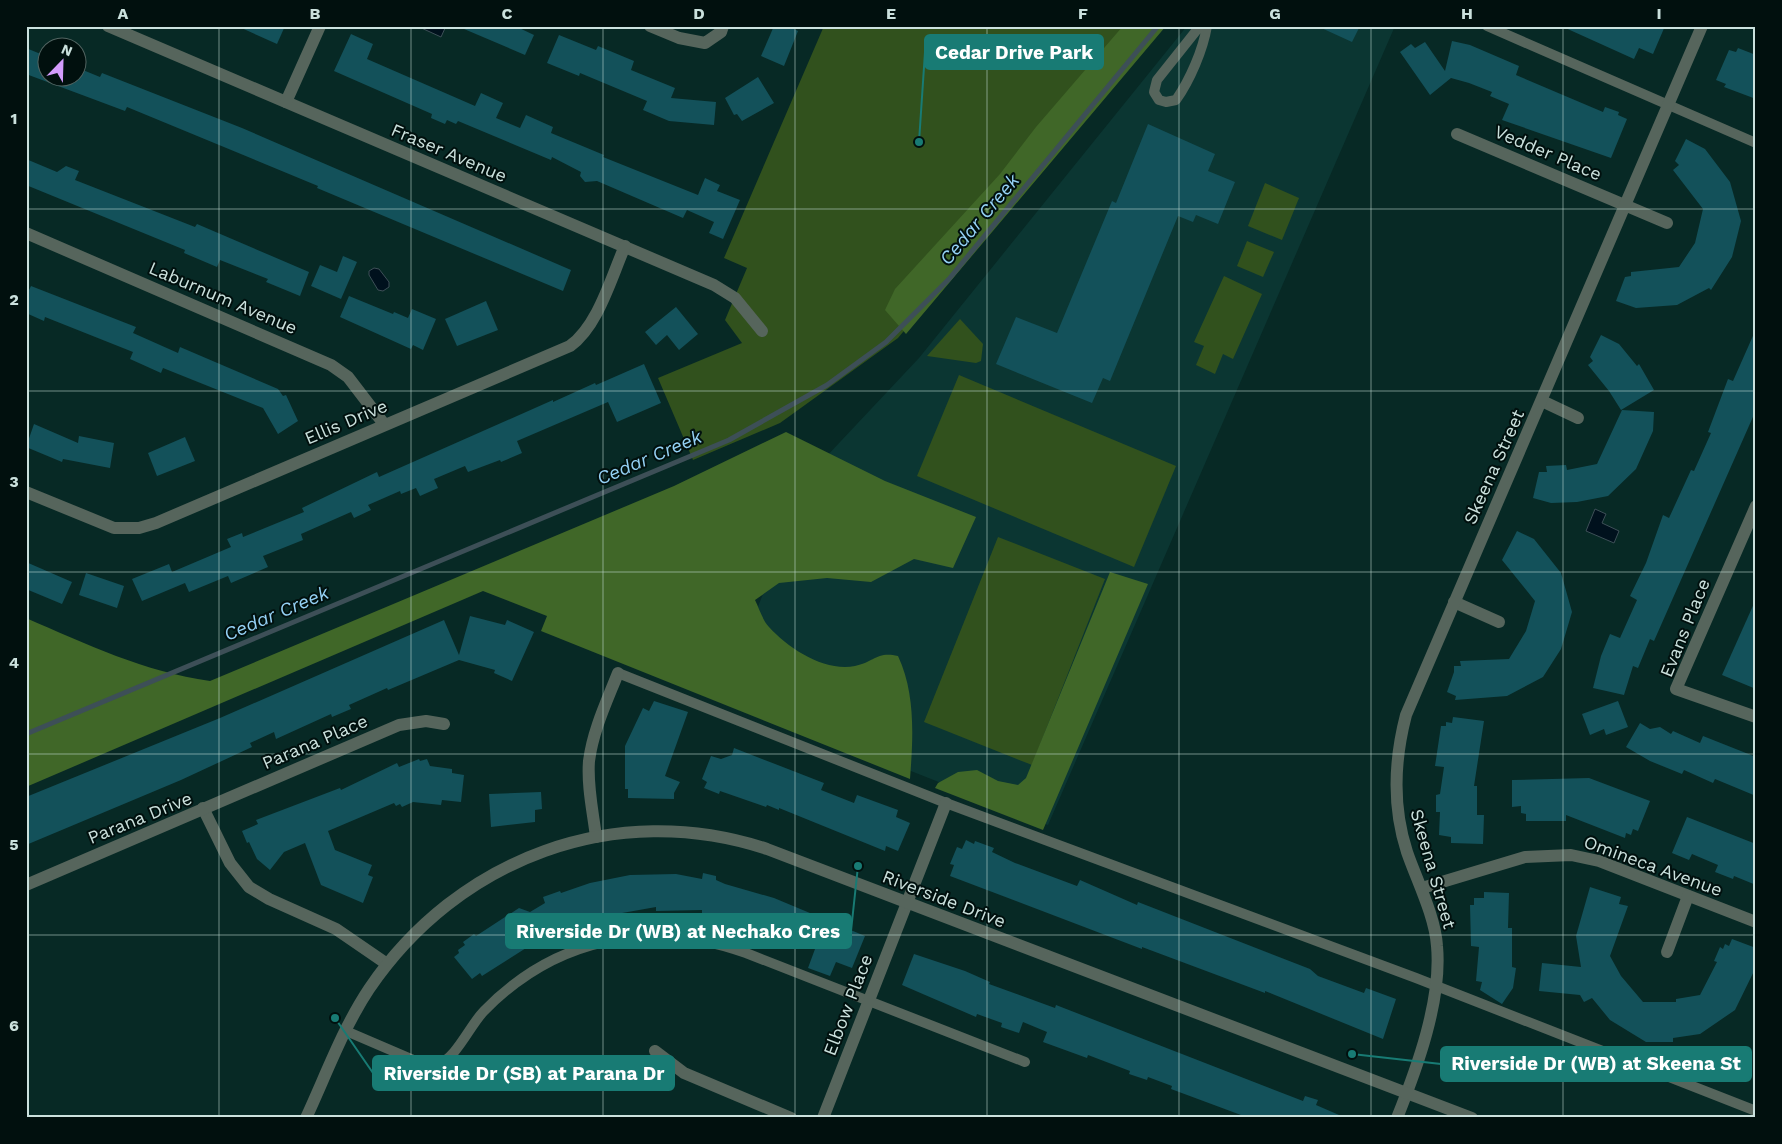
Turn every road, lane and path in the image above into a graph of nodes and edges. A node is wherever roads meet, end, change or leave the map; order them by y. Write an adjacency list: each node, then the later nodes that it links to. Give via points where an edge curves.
1 (108, 26): 9 (street, Fraser Avenue)
2 (320, 26): 9 (street)
3 (650, 26): 4 (street, via 705,44)
4 (724, 26)
5 (1200, 26): 6 (lane, via 1157,80 1154,92 1159,100 1176,100 1183,90)
6 (1207, 26)
7 (1487, 26): 10 (lane)
8 (1702, 26): 10 (street, Skeena Street)
9 (286, 102): 16 (street, Fraser Avenue)
10 (1669, 103): 12 (lane); 13 (street, Skeena Street)
11 (1457, 134): 13 (street, Vedder Place)
12 (1756, 143)
13 (1626, 204): 14 (street); 18 (street, Skeena Street)
14 (1667, 223)
15 (26, 233): 20 (street, Laburnum Avenue, via 331,365 348,377)
16 (625, 246): 17 (street, Fraser Avenue, via 728,292); 20 (street, Ellis Drive, via 592,322 578,340 560,352)
17 (762, 331)
18 (1542, 401): 19 (street, Skeena Street); 23 (street, Skeena Street)
19 (1578, 418)
20 (384, 424): 21 (street, Ellis Drive, via 139,528 114,528 100,524)
21 (26, 492)
22 (1756, 506): 26 (street, Evans Place, via 1676,689)
23 (1454, 602): 24 (street); 32 (street, Skeena Street, via 1408,707 1397,753 1399,822 1407,853)
24 (1499, 622)
25 (618, 673): 28 (lane); 30 (street, via 595,733 590,758 589,782)
26 (1756, 717)
27 (444, 724): 29 (street, Parana Place, via 426,721 399,726)
28 (946, 802): 34 (street, Elbow Place); 38 (lane)
29 (203, 808): 31 (street, Parana Drive); 37 (street, Parana Drive, via 230,863 249,887 336,930)
30 (596, 837): 34 (street, Riverside Drive, via 664,832 731,839 767,849); 37 (street, Riverside Drive, via 539,853 476,883 424,924)
31 (26, 885)
32 (1422, 888): 33 (street, Omineca Avenue, via 1525,857 1571,855 1599,861); 38 (street, Skeena Street, via 1438,945)
33 (1688, 896): 35 (street, Omineca Avenue); 36 (street)
34 (906, 904): 39 (street, Elbow Place); 43 (street, Riverside Drive)
35 (1756, 922)
36 (1667, 952)
37 (387, 964): 40 (street, Riverside Drive)
38 (1435, 986): 43 (street, Skeena Street, via 1428,1027); 44 (lane)
39 (869, 1000): 40 (lane, via 722,944 688,937 648,936 590,945 553,960 528,975 482,1012 453,1054 442,1063 432,1065 416,1061); 42 (lane); 47 (street, Elbow Place)
40 (346, 1031): 45 (street, Riverside Drive)
41 (655, 1051): 46 (street, via 684,1073)
42 (1025, 1062)
43 (1407, 1092): 48 (street, Skeena Street); 49 (street, Riverside Drive)
44 (1756, 1111)
45 (306, 1118)
46 (791, 1118)
47 (822, 1118)
48 (1397, 1118)
49 (1472, 1118)

